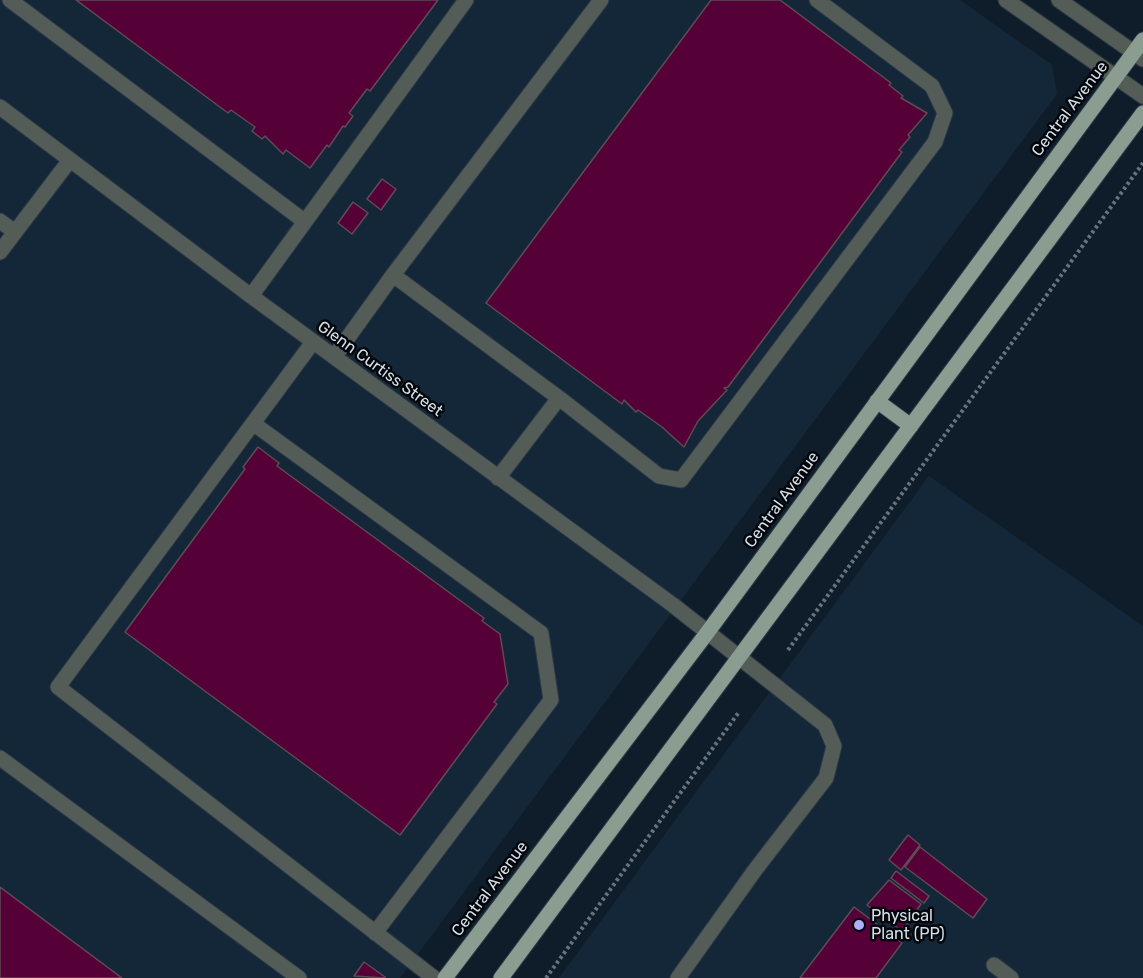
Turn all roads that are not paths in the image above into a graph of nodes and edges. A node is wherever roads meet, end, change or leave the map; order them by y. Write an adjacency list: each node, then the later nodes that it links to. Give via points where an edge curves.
1 (3, 0): 8 (street)
2 (10, 0): 16 (street)
3 (466, 0): 16 (street)
4 (601, 0): 19 (street)
5 (817, 0): 23 (street, via 932,86 945,113 935,142 681,480 659,476)
6 (1006, 0): 10 (street)
7 (1059, 0): 9 (street)
8 (0, 5)
9 (1140, 51): 10 (main road, Central Avenue)
10 (1116, 77): 11 (street); 24 (main road, Central Avenue)
11 (1143, 96)
12 (0, 107): 14 (street, Glenn Curtiss Street)
13 (1143, 113): 26 (main road)
14 (70, 160): 17 (street); 20 (street, Glenn Curtiss Street)
15 (0, 221): 17 (street)
16 (304, 221): 20 (street)
17 (15, 232): 18 (street)
18 (0, 252)
19 (393, 275): 22 (street); 23 (street)
20 (251, 296): 21 (street, Glenn Curtiss Street)
21 (313, 342): 22 (street, Glenn Curtiss Street); 25 (street)
22 (334, 357): 27 (street, Glenn Curtiss Street)
23 (559, 398): 27 (street)
24 (877, 401): 26 (main road); 28 (main road, Central Avenue)
25 (254, 424): 31 (street, via 541,633 551,700); 31 (street, via 58,687)
26 (911, 426): 29 (main road)
27 (498, 478): 28 (street, Glenn Curtiss Street)
28 (707, 633): 29 (street, Glenn Curtiss Street); 35 (main road, Central Avenue)
29 (740, 658): 36 (main road); 37 (street, Glenn Curtiss Street, via 825,725 834,746 826,778)
30 (0, 758): 33 (street)
31 (375, 933): 34 (street)
32 (994, 965): 38 (street)
33 (298, 978)
34 (434, 978)
35 (445, 978)
36 (501, 978)
37 (678, 978)
38 (1011, 978)

